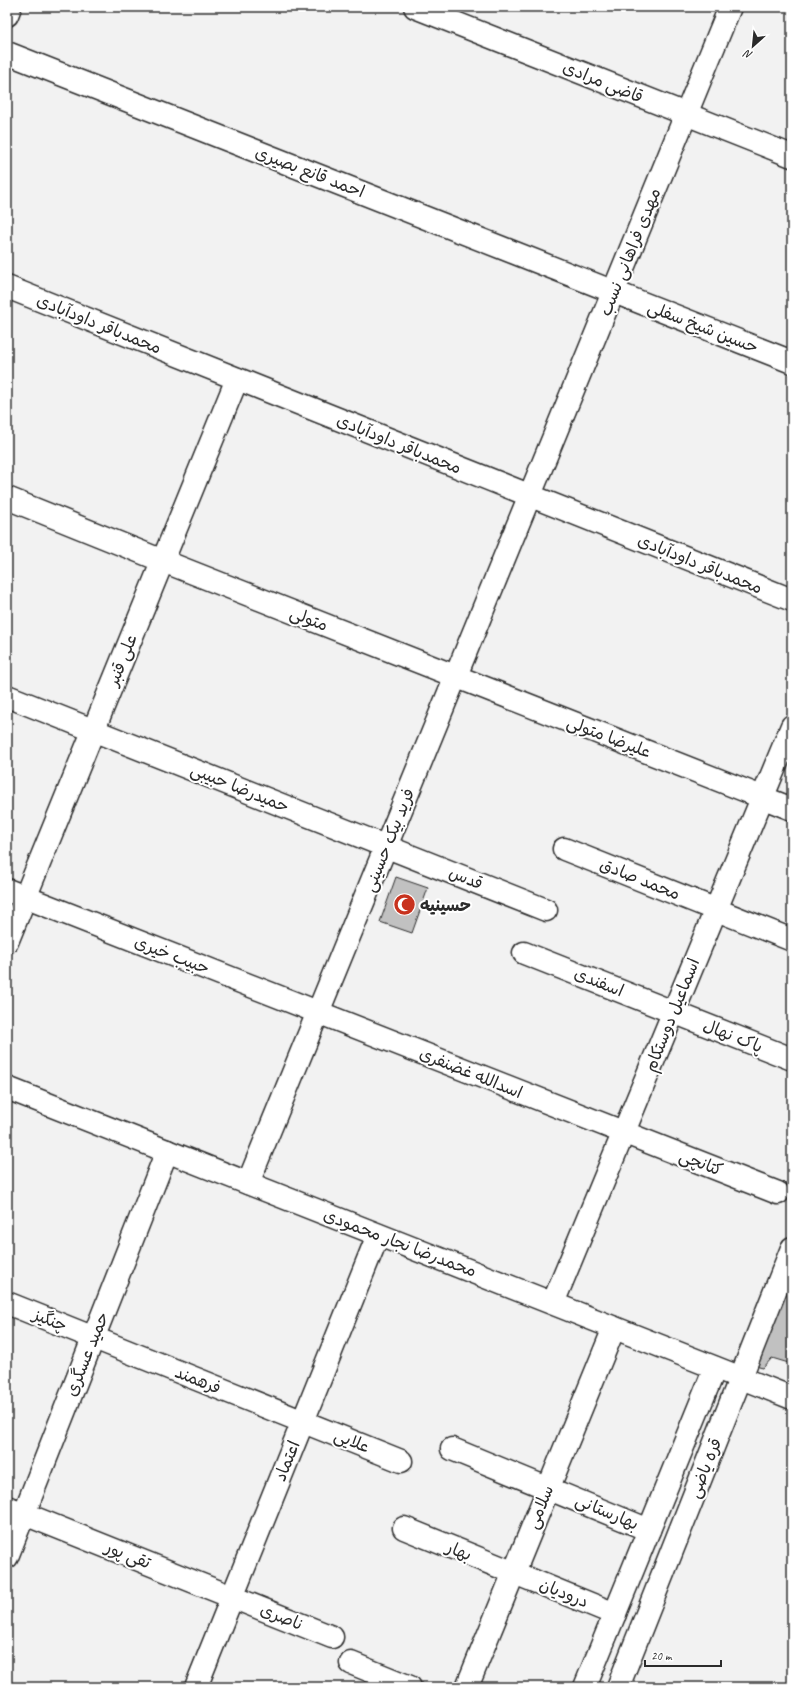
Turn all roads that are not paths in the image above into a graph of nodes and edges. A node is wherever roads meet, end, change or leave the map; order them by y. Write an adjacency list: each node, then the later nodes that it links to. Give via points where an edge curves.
1 (10, 7): 4 (street)
2 (415, 7): 6 (street, قاضی مرادی)
3 (730, 7): 6 (street, مهدی فراهانی نسب)
4 (7, 15)
5 (7, 53): 9 (street, احمد قانع بصیری)
6 (686, 114): 7 (street, قاضی مرادی); 9 (street, مهدی فراهانی نسب)
7 (792, 156)
8 (7, 288): 11 (street, محمدباقر داودآبادی)
9 (614, 292): 10 (street, حسین شیخ سفلی); 12 (street, مهدی فراهانی نسب)
10 (792, 362)
11 (237, 379): 12 (street, محمدباقر داودآبادی); 14 (street, علی قنبر)
12 (530, 496): 15 (street, محمدباقر داودآبادی); 16 (street, فرید بیک حسینی)
13 (7, 498): 14 (street, متولی)
14 (162, 562): 16 (street, متولی); 19 (street, علی قنبر)
15 (792, 600)
16 (456, 677): 20 (street, علیرضا متولی); 22 (street, فرید بیک حسینی)
17 (7, 696): 19 (street, حمیدرضا حبیبی)
18 (792, 726): 20 (street, اسماعیل دوستکام)
19 (93, 730): 22 (street, حمیدرضا حبیبی); 24 (street, علی قنبر)
20 (762, 797): 21 (street, علیرضا متولی); 26 (street, اسماعیل دوستکام)
21 (792, 809)
22 (387, 846): 25 (street, قدس); 31 (street, فرید بیک حسینی)
23 (564, 849): 26 (street, محمد صادق)
24 (16, 894): 28 (street, علی قنبر); 31 (street, حبیب خیری)
25 (546, 910)
26 (716, 910): 27 (street, محمد صادق); 30 (street, اسماعیل دوستکام)
27 (792, 940)
28 (7, 942)
29 (524, 953): 30 (street, اسفندی)
30 (673, 1012): 32 (street, پاک نهال); 34 (street, اسماعیل دوستکام)
31 (318, 1013): 34 (street, اسدالله غضنفری); 36 (street, فرید بیک حسینی)
32 (792, 1059)
33 (7, 1088): 35 (street, محمدرضا نجار محمودی)
34 (624, 1133): 37 (street, کتانچی); 41 (street, اسماعیل دوستکام)
35 (167, 1152): 36 (street, محمدرضا نجار محمودی); 43 (street, حمید عسگری)
36 (248, 1184): 38 (street, محمدرضا نجار محمودی)
37 (778, 1193)
38 (378, 1235): 41 (street, محمدرضا نجار محمودی); 47 (street, اعتماد)
39 (792, 1248): 45 (street, قره یاضی)
40 (7, 1303): 43 (street, چنگیز)
41 (553, 1304): 42 (street, محمدرضا نجار محمودی)
42 (614, 1328): 44 (street, محمدرضا نجار محمودی); 50 (street, سلامی)
43 (94, 1338): 47 (street, فرهمند); 51 (street, حمید عسگری)
44 (715, 1368): 45 (street, محمدرضا نجار محمودی); 53 (street)
45 (741, 1378): 46 (street, محمدرضا نجار محمودی); 64 (street, قره یاضی)
46 (792, 1398)
47 (303, 1421): 49 (street, علایی); 56 (street, اعتماد)
48 (452, 1449): 50 (street, بهارستانی)
49 (401, 1461)
50 (549, 1487): 53 (street, بهارستانی); 55 (street, سلامی)
51 (16, 1510): 54 (street, حمید عسگری); 56 (street, تقی پور)
52 (404, 1528): 55 (street, بهار)
53 (649, 1530): 57 (street)
54 (7, 1557)
55 (514, 1573): 57 (street, درودیان); 62 (street, سلامی)
56 (232, 1597): 58 (street, ناصری); 60 (street, اعتماد)
57 (615, 1614): 63 (street)
58 (332, 1637)
59 (351, 1663): 61 (street)
60 (196, 1687)
61 (410, 1687)
62 (467, 1687)
63 (585, 1687)
64 (618, 1687)

